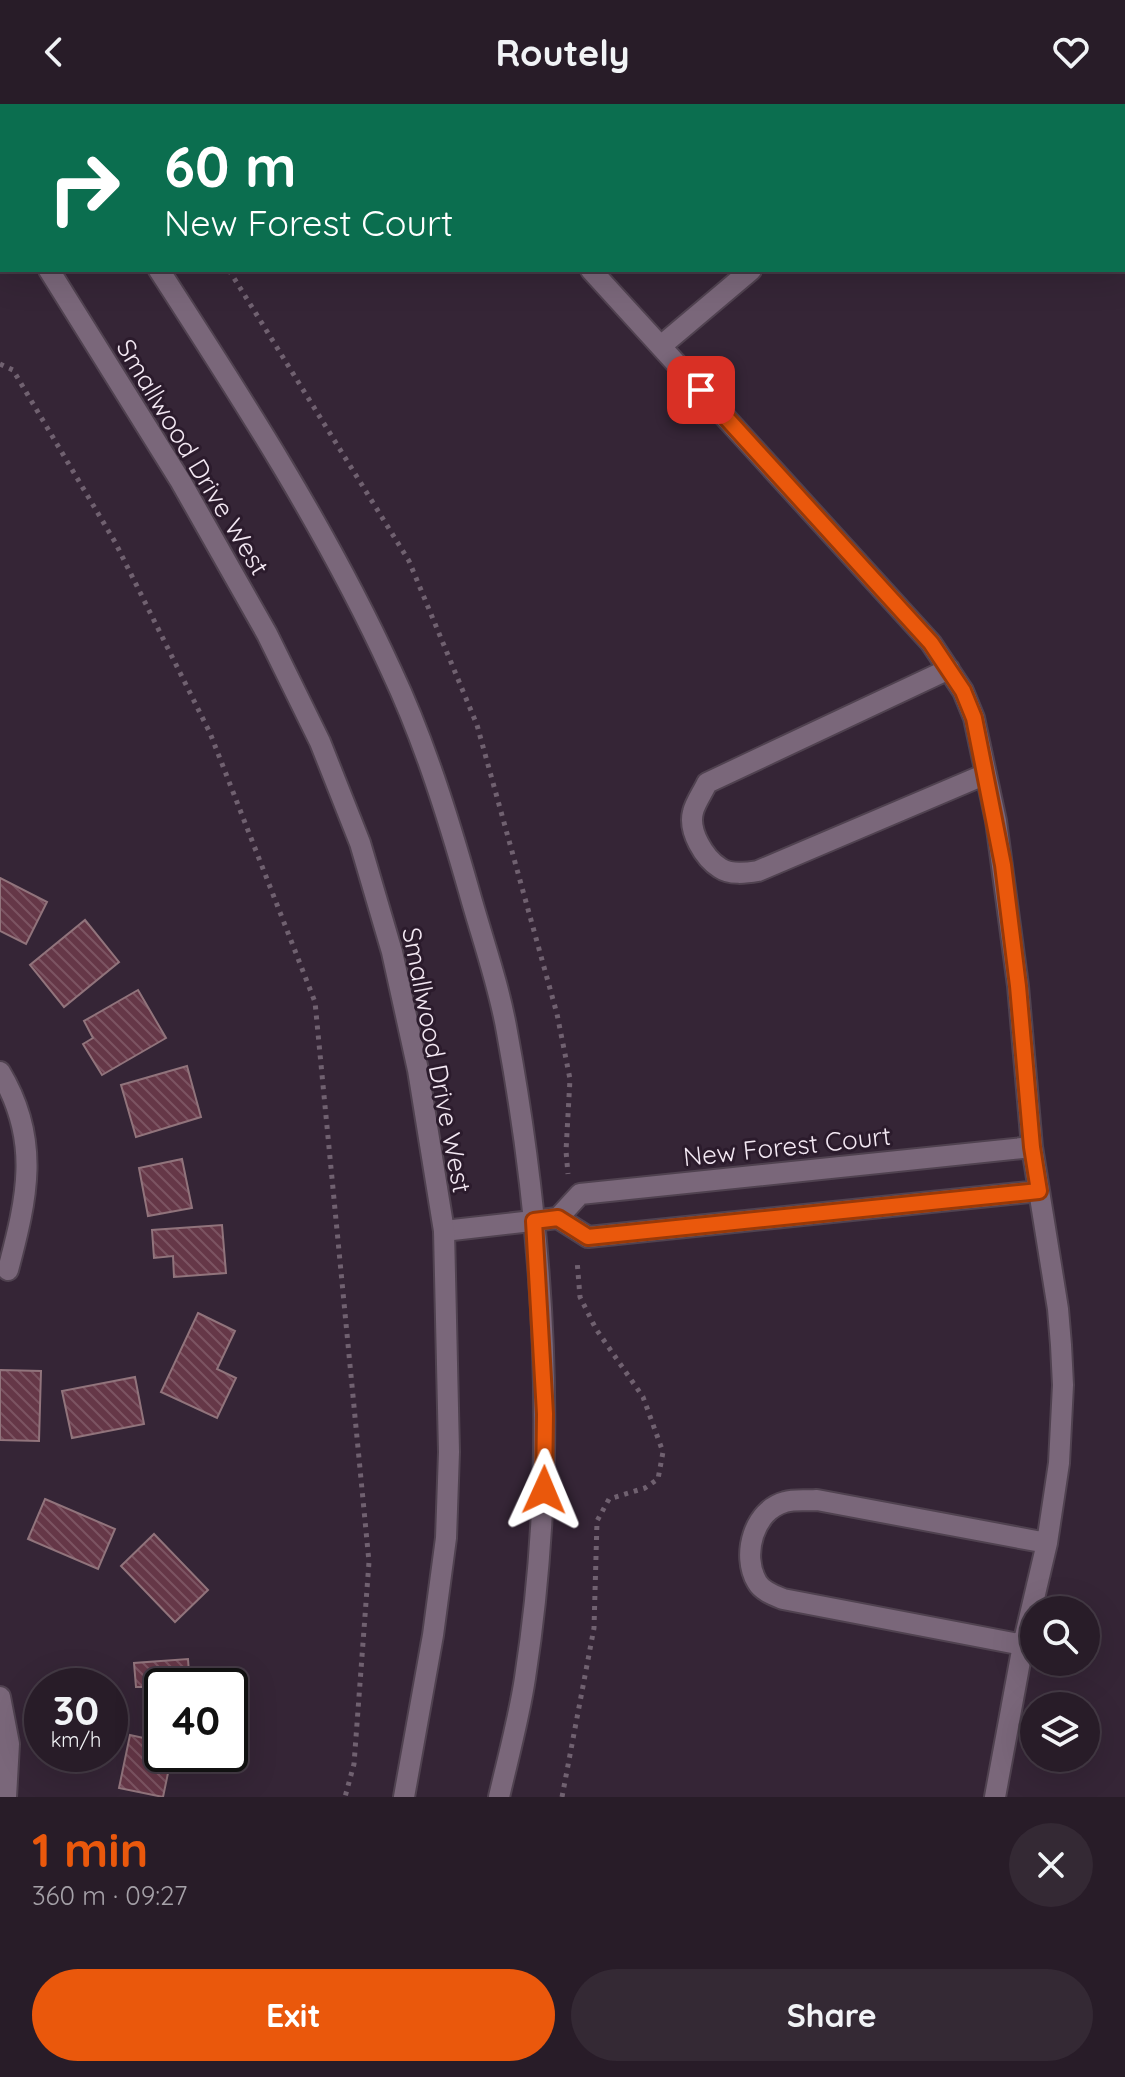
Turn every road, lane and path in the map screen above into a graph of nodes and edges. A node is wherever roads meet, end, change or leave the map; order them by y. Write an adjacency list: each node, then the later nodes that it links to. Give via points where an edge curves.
1 (50, 272): 16 (street, Smallwood Drive West, via 181,482 267,634 320,742 360,843 392,952)
2 (160, 272): 15 (street, via 321,532 392,671 452,833 507,1030)
3 (230, 272): 12 (path, via 409,561 477,725 557,1014 570,1079)
4 (593, 272): 6 (street)
5 (749, 272): 6 (street)
6 (661, 346): 8 (street, via 863,566)
7 (0, 364): 25 (path, via 13,370 115,542 203,720 315,1002 369,1562 354,1764)
8 (949, 669): 9 (street, via 974,718); 9 (street, via 707,783 692,813 693,830 721,869 758,871)
9 (986, 774): 11 (street, via 1018,986)
10 (0, 1072): 17 (street, via 22,1122 28,1176)
11 (1032, 1147): 13 (street); 14 (street, New Forest Court, via 580,1194)
12 (566, 1151)
13 (1039, 1191): 14 (street, via 588,1237); 19 (street, via 1058,1309 1063,1385)
14 (558, 1218): 15 (street)
15 (534, 1221): 16 (street); 27 (street, via 544,1490 525,1679)
16 (444, 1231): 26 (street, Smallwood Drive West, via 446,1538)
17 (8, 1270)
18 (580, 1297): 28 (path, via 643,1397 663,1452 658,1479 609,1499 597,1521 594,1628)
19 (1047, 1543): 20 (street); 21 (street, via 817,1500 783,1502 760,1520 752,1539 749,1555 756,1581 783,1599)
20 (1035, 1596)
21 (1020, 1644)
22 (1020, 1661): 29 (street)
23 (0, 1697): 24 (street, via 9,1744)
24 (6, 1797)
25 (345, 1797)
26 (404, 1797)
27 (499, 1797)
28 (562, 1797)
29 (995, 1797)

